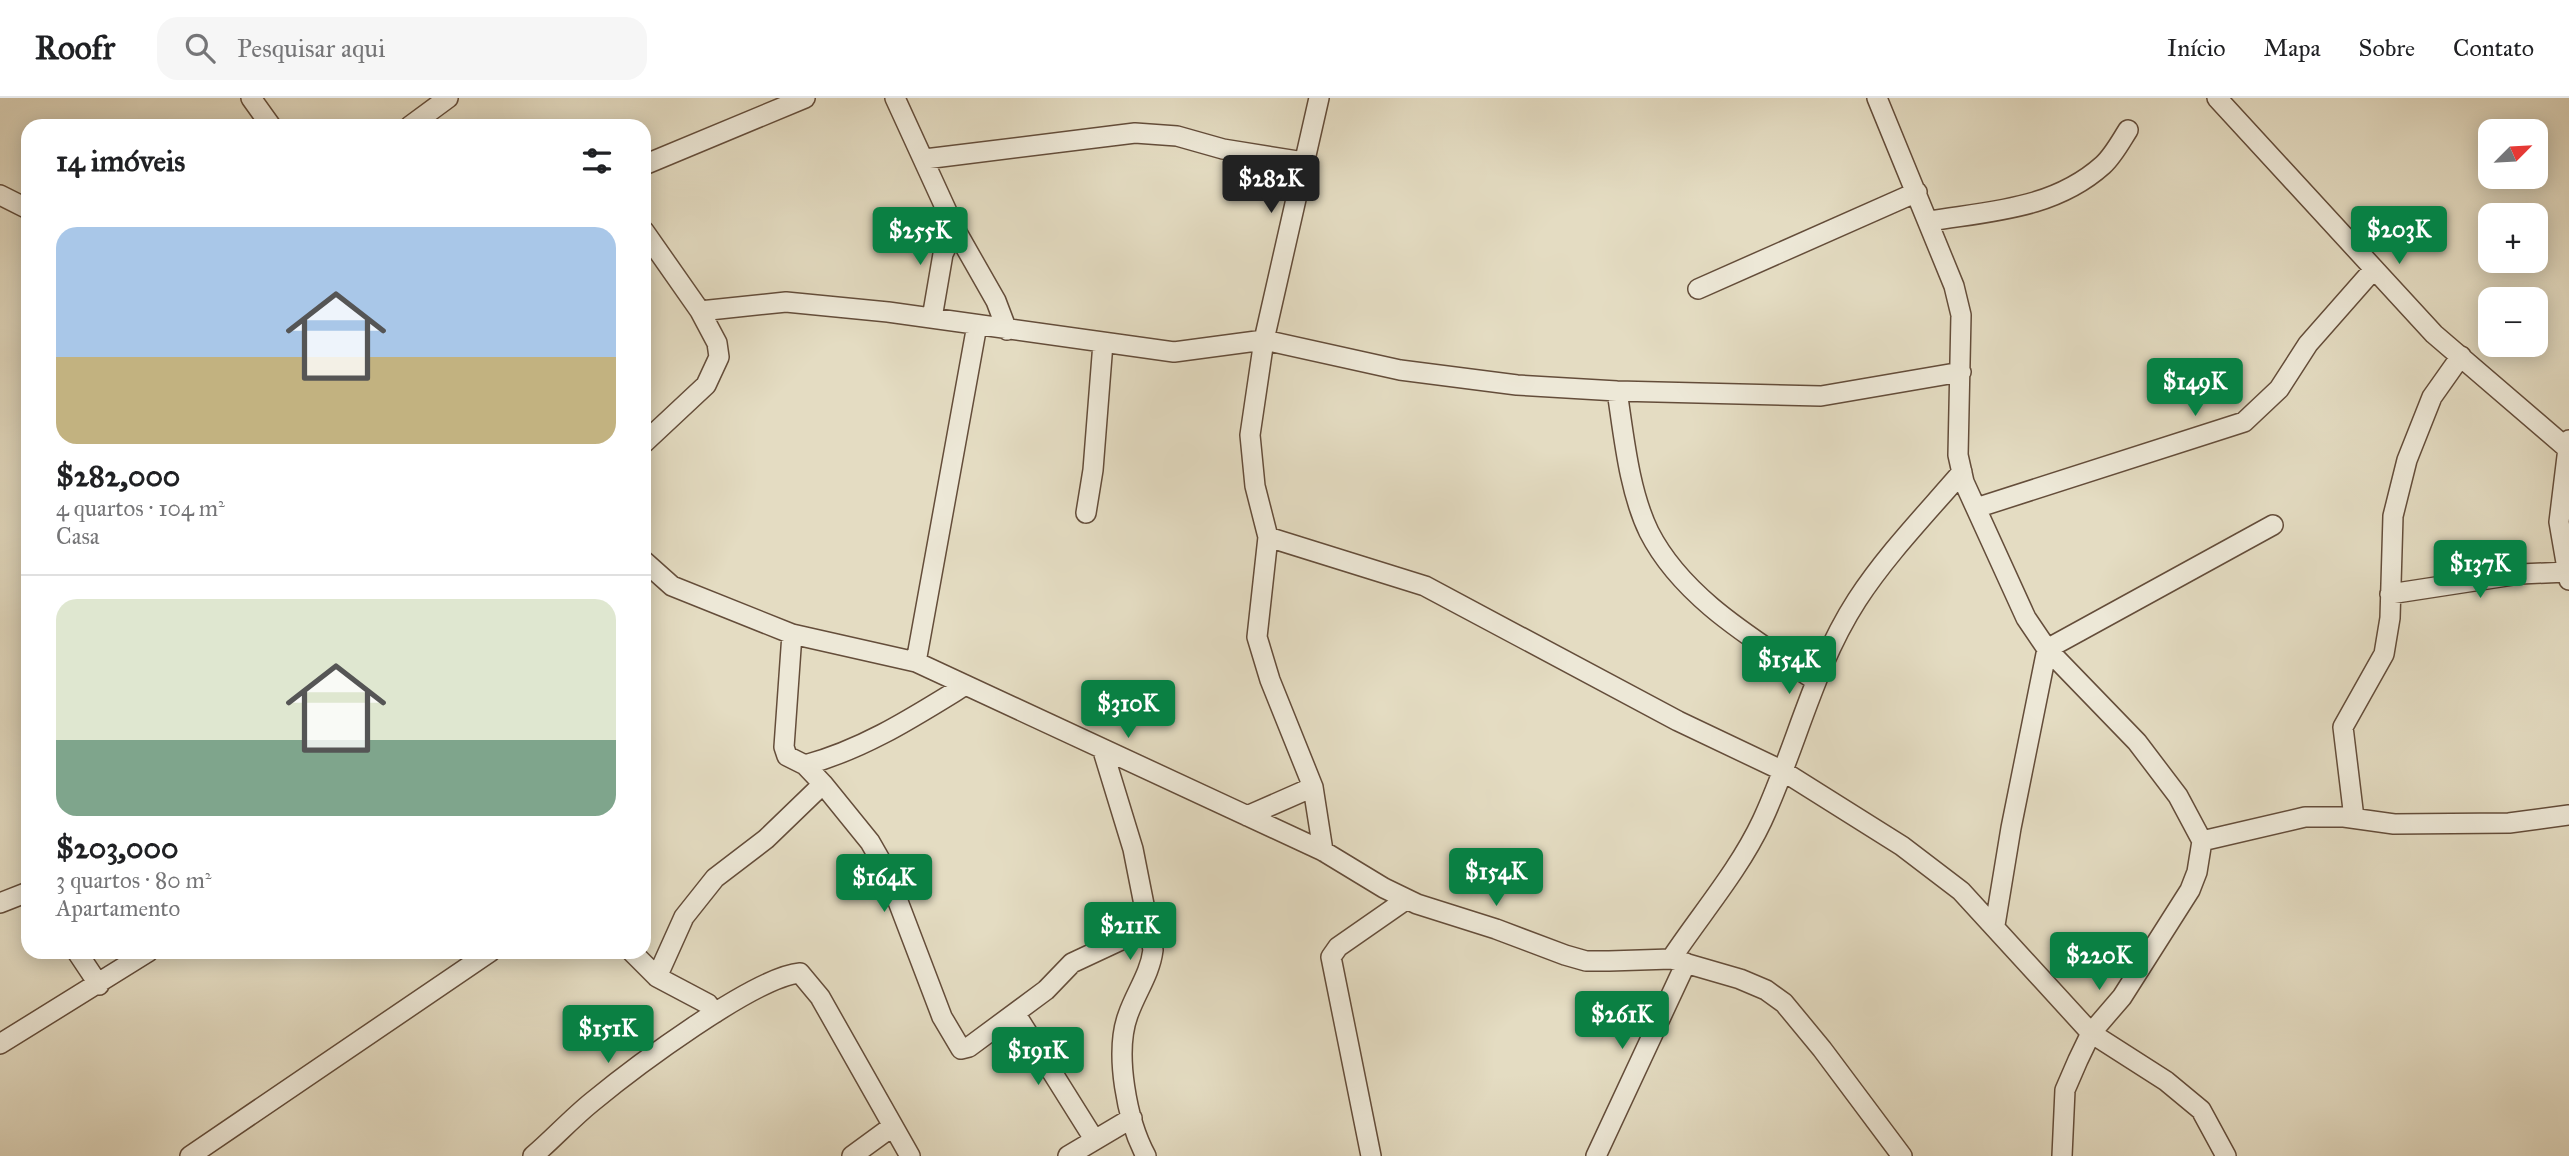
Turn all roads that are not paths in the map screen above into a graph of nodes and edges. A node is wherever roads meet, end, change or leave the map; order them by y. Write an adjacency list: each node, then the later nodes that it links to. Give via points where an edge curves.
1 (251, 98): 8 (street)
2 (448, 98): 9 (street)
3 (804, 98): 12 (street)
4 (895, 98): 11 (street)
5 (1319, 98): 13 (street)
6 (1877, 98): 14 (street)
7 (2217, 98): 20 (street)
8 (266, 119)
9 (420, 119)
10 (2128, 130): 17 (street, via 2105,164 2047,201)
11 (925, 159): 13 (street, via 1135,133 1177,136 1223,149); 18 (street)
12 (651, 162)
13 (1304, 162): 26 (street)
14 (1917, 192): 17 (street); 21 (street)
15 (0, 195): 16 (street)
16 (21, 206)
17 (1930, 221): 29 (street, via 1961,315)
18 (955, 229): 23 (street, via 943,254); 25 (street)
19 (651, 241): 22 (street)
20 (2374, 269): 28 (street, via 2434,334); 34 (street, via 2308,344 2279,389 2244,422)
21 (1698, 289)
22 (700, 312): 23 (street, via 786,302); 31 (street, via 717,343 716,368 706,385)
23 (932, 318): 24 (street)
24 (977, 325): 25 (street); 43 (street)
25 (1007, 330): 27 (street)
26 (1264, 340): 27 (street, via 1174,352); 30 (street, via 1400,370 1517,385); 37 (street, via 1250,435 1255,486)
27 (1103, 343): 35 (street)
28 (2461, 356): 32 (street); 40 (street, via 2432,397 2407,460 2393,516)
29 (1961, 372): 30 (street, via 1821,396); 33 (street, via 1958,455)
30 (1617, 391): 44 (street, via 1640,507 1668,564 1706,602)
31 (651, 436)
32 (2568, 446): 39 (street, via 2558,522)
33 (1962, 472): 34 (street); 44 (street, via 1895,548 1856,602)
34 (1976, 508): 42 (street, via 2026,618)
35 (1086, 513)
36 (2273, 525): 42 (street)
37 (1268, 537): 48 (street, via 1425,586); 50 (street, via 1257,638)
38 (651, 567): 41 (street, via 672,586)
39 (2568, 576): 40 (street, via 2520,574)
40 (2390, 594): 53 (street, via 2384,654 2343,727)
41 (792, 634): 43 (street); 47 (street, via 785,747 787,756)
42 (2047, 649): 54 (street, via 2137,742 2178,796); 59 (street)
43 (916, 662): 45 (street)
44 (1816, 681): 48 (street)
45 (964, 686): 46 (street); 47 (street, via 853,751)
46 (1104, 751): 51 (street); 60 (street, via 1133,849)
47 (805, 765): 49 (street)
48 (1781, 771): 59 (street, via 1902,846 1961,891); 65 (street, via 1762,820)
49 (823, 784): 66 (street, via 766,839 715,878 684,917); 69 (street, via 870,842 886,870 957,1045 969,1047)
50 (1313, 787): 51 (street); 55 (street)
51 (1247, 816): 55 (street)
52 (2569, 816): 53 (street, via 2394,824)
53 (2354, 818): 54 (street, via 2305,817)
54 (2202, 841): 70 (street, via 2190,890 2122,997)
55 (1324, 851): 57 (street)
56 (21, 895): 58 (street)
57 (1407, 899): 65 (street, via 1586,961); 81 (street, via 1338,947 1331,957)
58 (0, 903)
59 (1995, 925): 70 (street)
60 (1149, 927): 69 (street, via 1072,963); 72 (street, via 1151,964 1124,1027 1125,1086)
61 (82, 959): 67 (street)
62 (138, 959): 67 (street)
63 (480, 959): 75 (street)
64 (639, 959): 66 (street)
65 (1678, 961): 82 (street); 83 (street, via 1740,979 1784,1003)
66 (657, 977): 68 (street, via 708,1004)
67 (99, 985): 71 (street)
68 (715, 1013): 73 (street, via 760,987 800,973 820,997); 76 (street, via 593,1101)
69 (1015, 1013): 74 (street)
70 (2091, 1033): 84 (street, via 2065,1090); 85 (street, via 2166,1081 2201,1110)
71 (0, 1044)
72 (1132, 1118): 74 (street); 80 (street)
73 (893, 1126): 77 (street); 78 (street)
74 (1094, 1139): 79 (street)
75 (190, 1156)
76 (533, 1156)
77 (852, 1156)
78 (910, 1156)
79 (1068, 1156)
80 (1146, 1156)
81 (1371, 1156)
82 (1596, 1156)
83 (1902, 1156)
84 (2062, 1156)
85 (2226, 1156)

